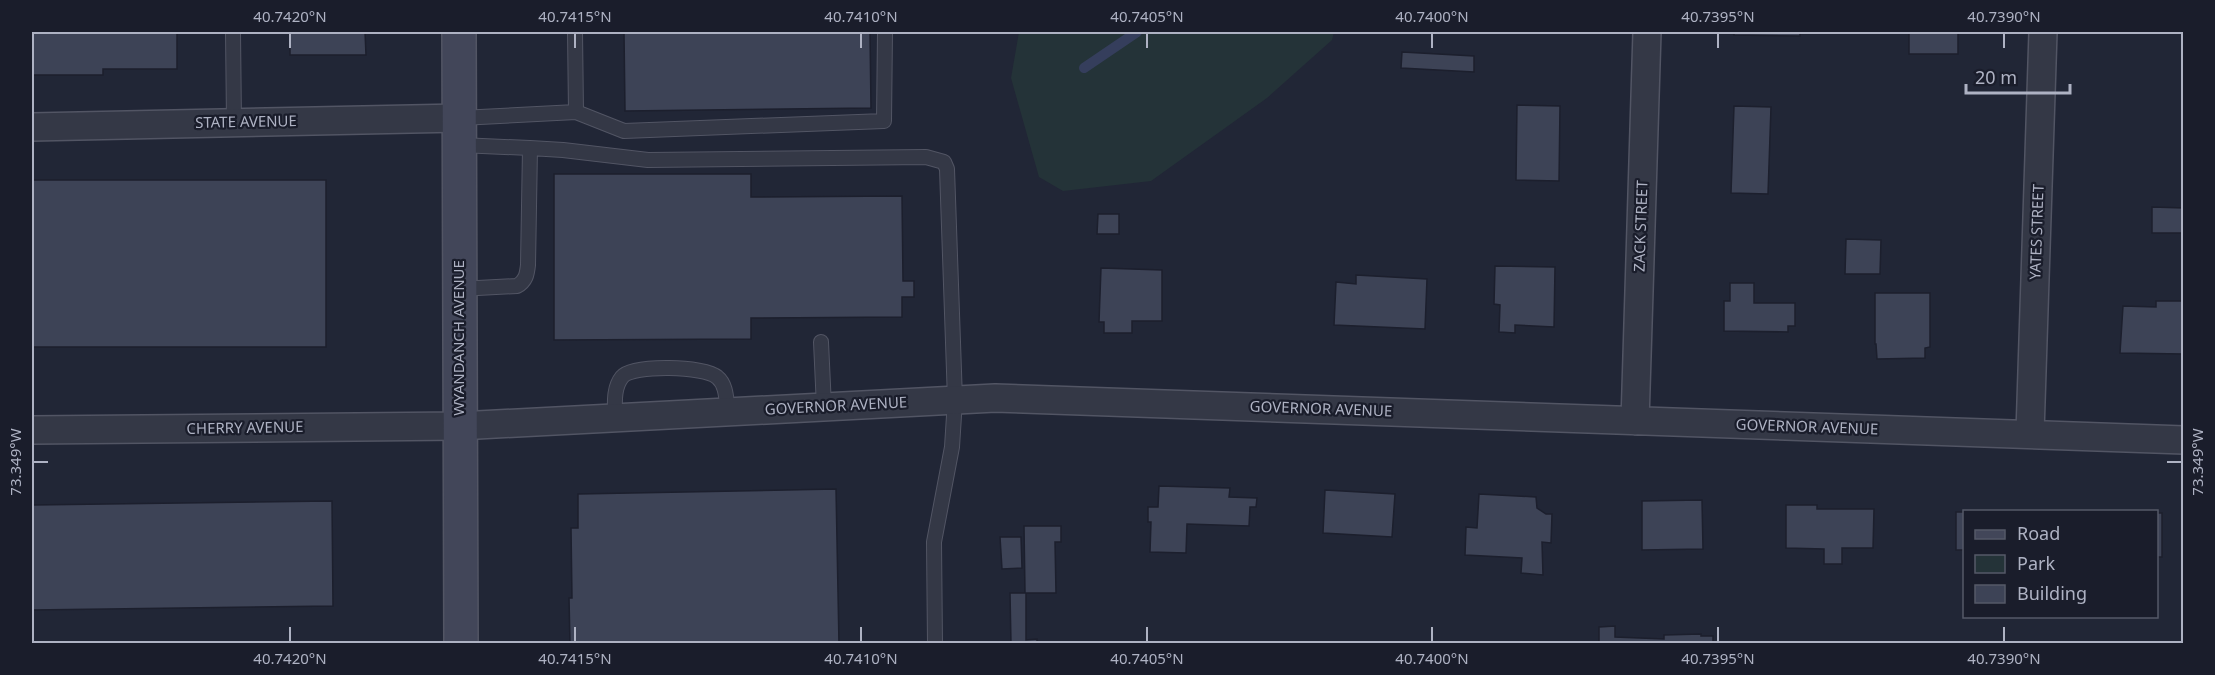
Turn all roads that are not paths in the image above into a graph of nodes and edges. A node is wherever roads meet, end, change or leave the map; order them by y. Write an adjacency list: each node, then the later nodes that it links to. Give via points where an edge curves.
1 (233, 32): 8 (lane)
2 (459, 32): 10 (street, WYANDANCH AVENUE)
3 (575, 32): 7 (lane)
4 (885, 32): 7 (lane, via 885,121 624,131)
5 (1647, 32): 18 (street, ZACK STREET)
6 (2043, 32): 21 (street, YATES STREET)
7 (576, 112): 10 (lane)
8 (234, 122): 9 (street, STATE AVENUE); 10 (street, STATE AVENUE)
9 (32, 127)
10 (460, 131): 11 (lane); 12 (street, WYANDANCH AVENUE)
11 (530, 148): 12 (lane, via 527,274 517,286); 14 (lane, via 648,160 926,157 945,162)
12 (459, 289): 19 (street, WYANDANCH AVENUE)
13 (821, 342): 15 (lane)
14 (955, 400): 15 (street, GOVERNOR AVENUE); 18 (street, GOVERNOR AVENUE, via 995,398); 24 (lane, via 952,447 934,542)
15 (825, 407): 16 (street, GOVERNOR AVENUE)
16 (728, 412): 17 (street, GOVERNOR AVENUE); 17 (lane, via 724,385 710,372 646,369 631,371 620,380 615,395)
17 (615, 418): 19 (street, GOVERNOR AVENUE)
18 (1635, 421): 21 (street, GOVERNOR AVENUE)
19 (459, 426): 20 (street, CHERRY AVENUE); 23 (street, WYANDANCH AVENUE)
20 (32, 430)
21 (2030, 434): 22 (street, GOVERNOR AVENUE)
22 (2184, 440)
23 (461, 644)
24 (935, 644)

